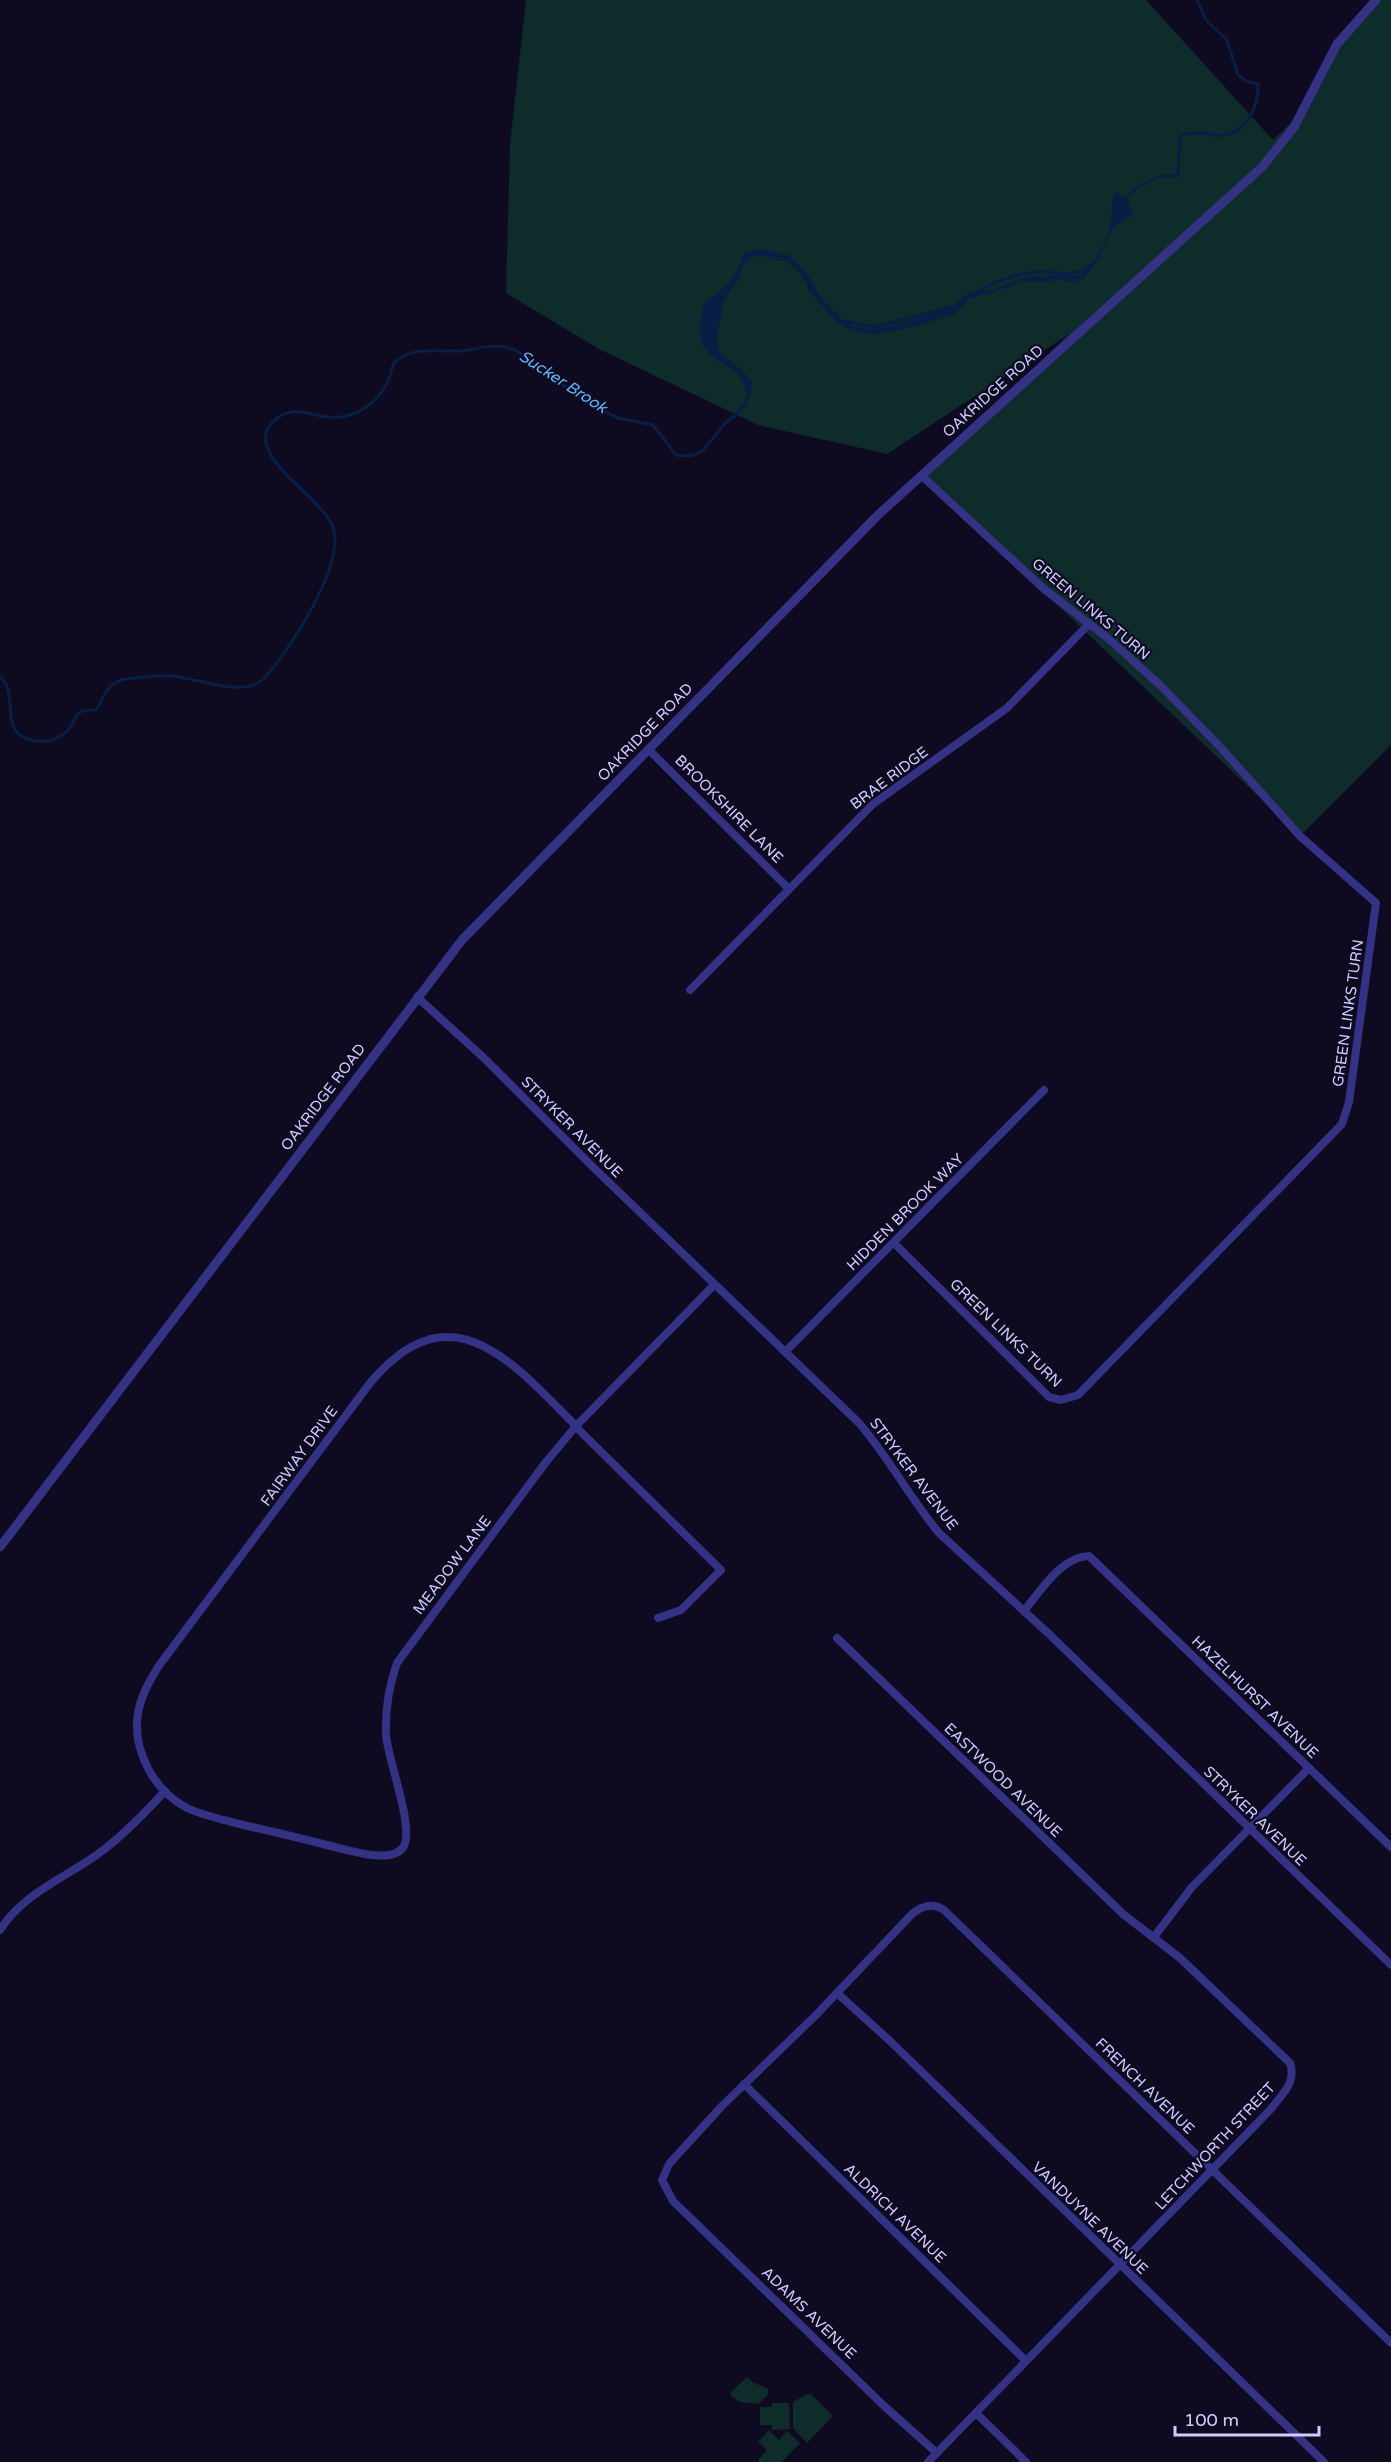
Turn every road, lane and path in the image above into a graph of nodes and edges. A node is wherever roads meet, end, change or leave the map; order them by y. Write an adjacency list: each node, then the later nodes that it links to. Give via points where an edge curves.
1 (1376, 0): 2 (street, OAKRIDGE ROAD, via 1337,44 1294,127 1262,167)
2 (922, 476): 3 (street, GREEN LINKS TURN, via 1044,589); 4 (street, OAKRIDGE ROAD, via 850,543)
3 (1089, 624): 5 (street, BRAE RIDGE, via 1007,708 873,804); 9 (street, GREEN LINKS TURN, via 1162,687 1300,836 1376,903 1349,1102 1342,1124 1078,1395 1061,1400 1049,1397)
4 (649, 750): 5 (street, BROOKSHIRE LANE); 7 (street, OAKRIDGE ROAD, via 462,940)
5 (789, 889): 6 (street, BRAE RIDGE)
6 (690, 990)
7 (417, 997): 10 (street, STRYKER AVENUE); 13 (street, OAKRIDGE ROAD)
8 (1044, 1090): 9 (street, HIDDEN BROOK WAY)
9 (894, 1243): 11 (street, HIDDEN BROOK WAY)
10 (714, 1285): 11 (street, STRYKER AVENUE); 12 (street, MEADOW LANE)
11 (785, 1352): 14 (street, STRYKER AVENUE, via 874,1440 939,1533)
12 (576, 1426): 15 (street, FAIRWAY DRIVE, via 722,1570 681,1610); 18 (street, FAIRWAY DRIVE, via 500,1354 474,1342 433,1339 407,1348 391,1360 323,1445 143,1692 138,1713 139,1744 153,1777); 20 (street, MEADOW LANE, via 397,1663 390,1683 386,1735 405,1822 404,1845 389,1856)
13 (0, 1547)
14 (1024, 1611): 17 (street, HAZELHURST AVENUE, via 1062,1567 1072,1559 1089,1556); 19 (street, STRYKER AVENUE)
15 (658, 1618)
16 (837, 1638): 23 (street, EASTWOOD AVENUE, via 1123,1914)
17 (1309, 1768): 19 (street); 21 (street, HAZELHURST AVENUE)
18 (165, 1791): 20 (street, FAIRWAY DRIVE, via 203,1814); 22 (street, via 99,1853 17,1907)
19 (1249, 1828): 23 (street, via 1184,1896); 24 (street, STRYKER AVENUE)
20 (325, 1844)
21 (1391, 1847)
22 (0, 1929)
23 (1154, 1937): 27 (street, LETCHWORTH STREET, via 1270,2043 1293,2070 1290,2085 1270,2110)
24 (1391, 1965)
25 (837, 1994): 26 (street); 27 (street, FRENCH AVENUE, via 919,1909 939,1907); 28 (street, VANDUYNE AVENUE)
26 (744, 2084): 30 (street, ALDRICH AVENUE); 32 (street, ADAMS AVENUE, via 669,2164 662,2180 666,2190 695,2223)
27 (1212, 2170): 28 (street, LETCHWORTH STREET); 29 (street, FRENCH AVENUE)
28 (1119, 2264): 30 (street, LETCHWORTH STREET); 35 (street, VANDUYNE AVENUE)
29 (1391, 2343)
30 (1026, 2361): 31 (street, LETCHWORTH STREET)
31 (976, 2413): 32 (street, LETCHWORTH STREET); 34 (street)
32 (937, 2453): 33 (street, LETCHWORTH STREET)
33 (928, 2462)
34 (1026, 2462)
35 (1324, 2462)

